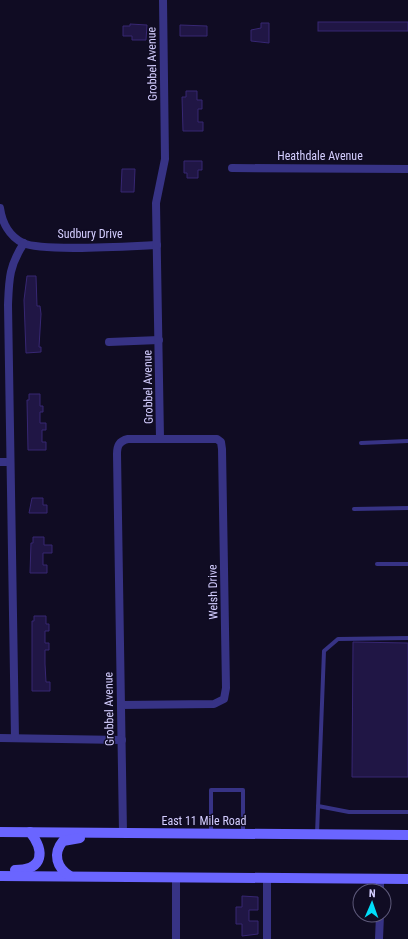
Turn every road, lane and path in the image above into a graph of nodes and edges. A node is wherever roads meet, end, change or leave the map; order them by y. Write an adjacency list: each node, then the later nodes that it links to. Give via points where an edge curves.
1 (163, 0): 6 (street, Grobbel Avenue, via 165,159 156,197)
2 (232, 168): 3 (street, Heathdale Avenue)
3 (408, 169)
4 (0, 208): 5 (street, via 7,229 14,238)
5 (24, 243): 6 (street, Sudbury Drive, via 60,247); 13 (street, via 14,258 8,280)
6 (157, 245): 7 (street, Grobbel Avenue)
7 (159, 340): 8 (street); 9 (street, Grobbel Avenue)
8 (109, 342)
9 (160, 438): 19 (street, Grobbel Avenue, via 126,440 120,442 117,449); 19 (street, Welsh Drive, via 213,438 219,440 222,445 226,694 221,702 214,704)
10 (408, 441): 11 (lane)
11 (361, 443)
12 (0, 462): 13 (street)
13 (10, 462): 21 (street)
14 (408, 508): 15 (lane)
15 (354, 509)
16 (377, 564): 17 (lane)
17 (408, 564)
18 (408, 638): 23 (lane, via 338,639 324,650)
19 (121, 705): 22 (street, Grobbel Avenue)
20 (0, 738): 21 (street)
21 (15, 738): 22 (street)
22 (122, 740): 27 (street, Grobbel Avenue)
23 (318, 806): 24 (lane, via 349,812); 31 (lane)
24 (408, 812)
25 (0, 832): 26 (main road, East 11 Mile Road)
26 (30, 832): 27 (main road, East 11 Mile Road); 33 (main road, via 39,846 40,857 37,863 28,869)
27 (123, 833): 28 (main road, East 11 Mile Road)
28 (149, 834): 29 (main road, East 11 Mile Road); 35 (main road, via 63,841 57,859 62,872)
29 (211, 834): 30 (main road, East 11 Mile Road); 30 (lane, via 211,790 243,790)
30 (243, 834): 31 (main road, East 11 Mile Road)
31 (317, 834): 32 (main road, East 11 Mile Road)
32 (408, 835)
33 (0, 870)
34 (0, 876): 35 (main road)
35 (70, 876): 36 (main road)
36 (176, 877): 37 (main road); 42 (street)
37 (267, 878): 38 (main road); 43 (street)
38 (380, 879): 39 (main road); 40 (street)
39 (408, 879)
40 (380, 883)
41 (380, 923): 44 (street)
42 (176, 939)
43 (267, 939)
44 (379, 939)

